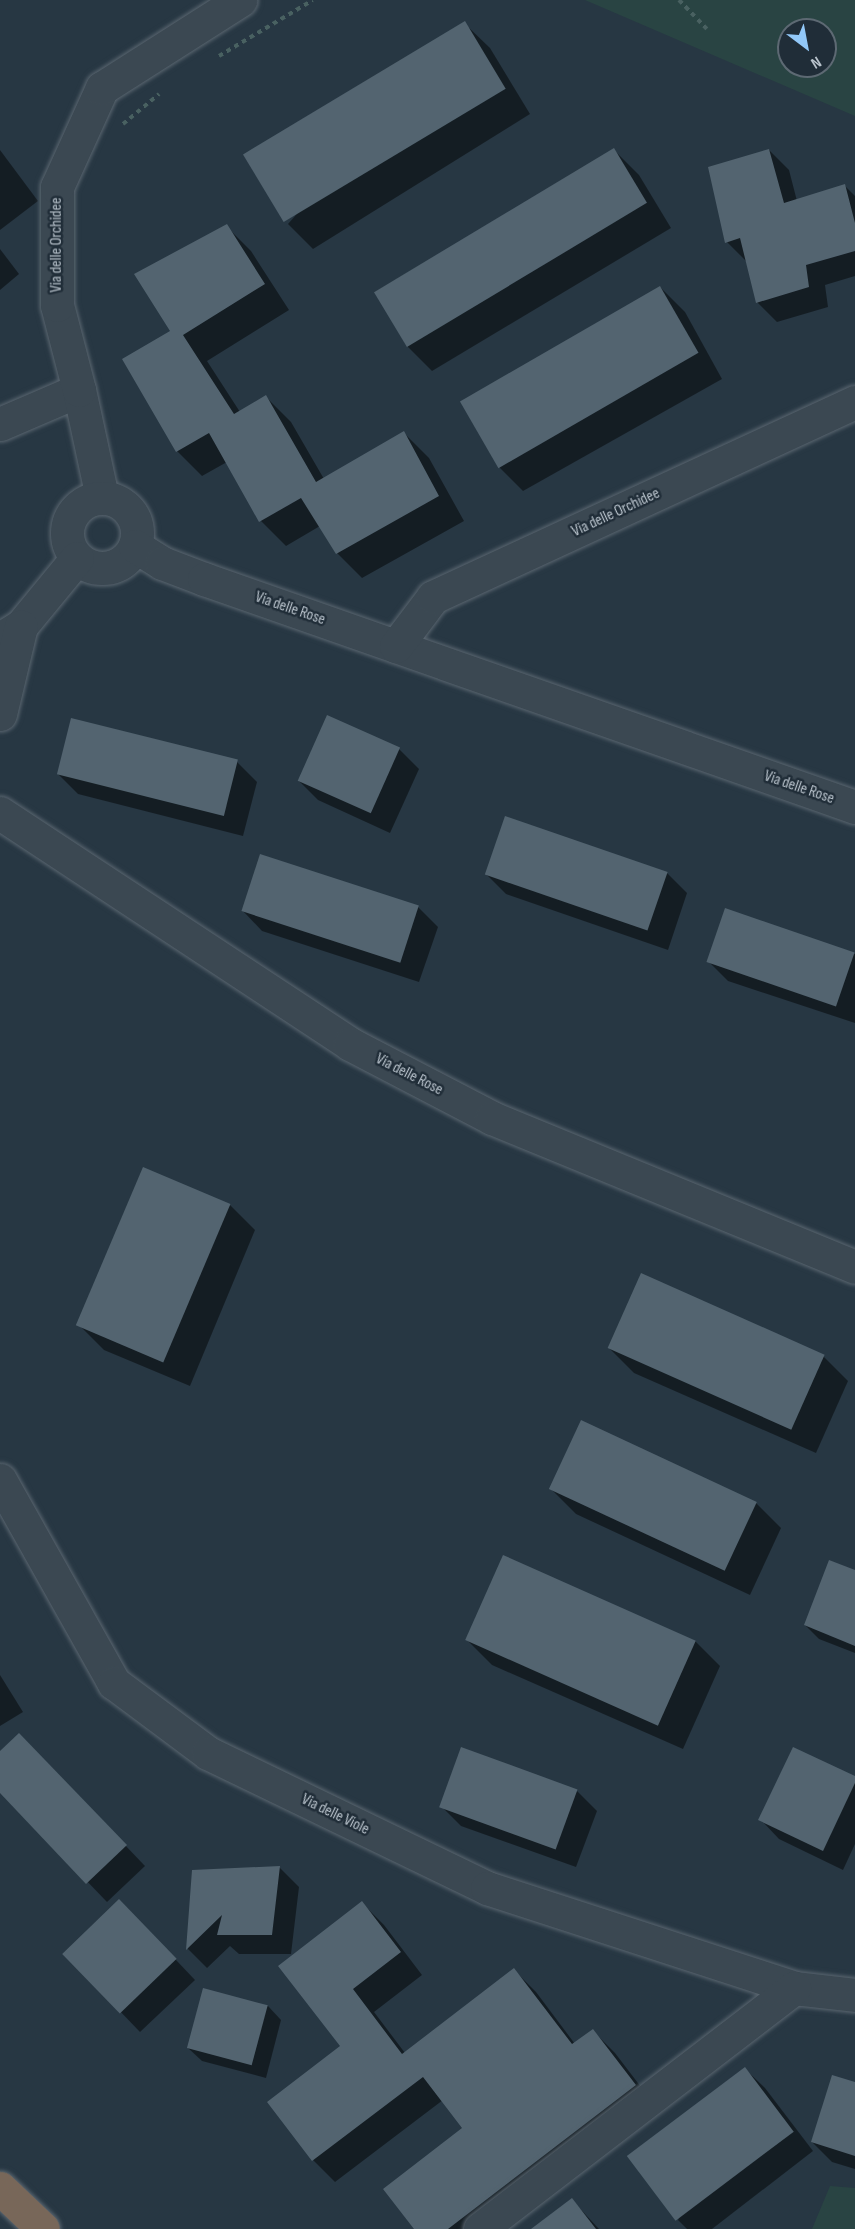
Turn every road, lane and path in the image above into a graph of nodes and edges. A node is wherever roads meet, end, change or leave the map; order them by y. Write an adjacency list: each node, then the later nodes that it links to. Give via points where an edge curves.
1 (240, 0): 8 (street, Via delle Orchidee, via 102,88 57,187 57,305)
2 (313, 0): 5 (path)
3 (679, 0): 4 (path)
4 (707, 29)
5 (218, 57)
6 (160, 93): 7 (path)
7 (121, 126)
8 (79, 390): 10 (street); 11 (street, Via delle Orchidee)
9 (855, 402): 15 (street, Via delle Orchidee, via 433,597)
10 (0, 424)
11 (102, 497): 12 (street, via 124,504 132,513 137,524); 13 (street, via 90,499 72,514 66,537)
12 (135, 546): 13 (street, via 129,556 109,568 97,568); 15 (street, Via delle Rose, via 172,567)
13 (77, 558): 14 (street)
14 (11, 633): 16 (street)
15 (396, 646): 17 (street, Via delle Rose)
16 (0, 714)
17 (855, 807)
18 (0, 813): 19 (street, Via delle Rose, via 350,1044 492,1118)
19 (855, 1267)
20 (0, 1480): 21 (street, Via delle Viole, via 114,1683 208,1753 487,1888)
21 (794, 1988): 22 (street, Via delle Viole); 25 (street)
22 (855, 1995)
23 (0, 2188): 24 (highway)
24 (43, 2229)
25 (480, 2229)

